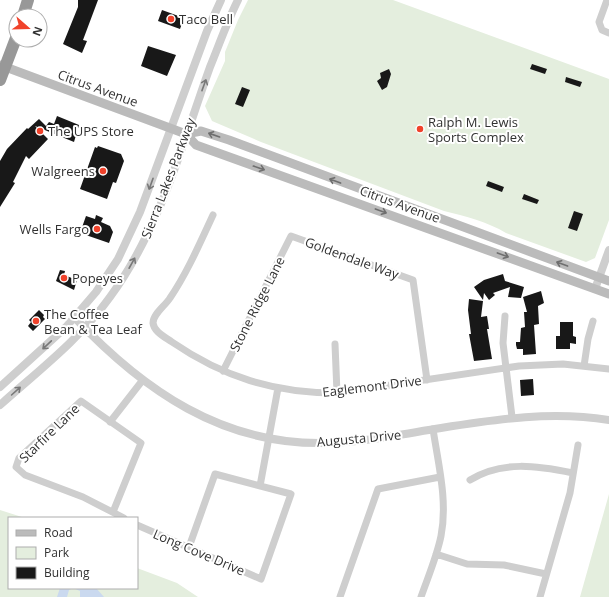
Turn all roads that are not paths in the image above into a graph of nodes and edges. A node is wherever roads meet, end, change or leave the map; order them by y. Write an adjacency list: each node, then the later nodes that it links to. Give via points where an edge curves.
1 (221, 0): 8 (street, Sierra Lakes Parkway)
2 (238, 0): 9 (street, Sierra Lakes Parkway, one-way to 2)
3 (607, 0): 4 (street, via 599,22 602,30)
4 (609, 33)
5 (11, 48): 6 (highway)
6 (3, 66): 7 (highway); 8 (main road, Citrus Avenue)
7 (0, 80)
8 (171, 129): 9 (main road, Citrus Avenue); 18 (street, Sierra Lakes Parkway, one-way to 18, via 140,212 123,249 102,284)
9 (186, 134): 13 (main road, Citrus Avenue, one-way to 9, via 229,140 201,131); 15 (main road, Citrus Avenue, one-way to 15, via 196,145 203,148); 20 (street, Sierra Lakes Parkway, one-way to 9, via 110,298 144,242)
10 (213, 215): 25 (street, Eaglemont Drive, via 178,284 156,314 153,323 156,331 188,353)
11 (291, 236): 25 (street, Stone Ridge Lane); 26 (street, Goldendale Way, via 412,280)
12 (609, 250): 13 (street)
13 (599, 278): 14 (main road, Citrus Avenue); 15 (street)
14 (609, 281)
15 (595, 289): 16 (main road, Citrus Avenue)
16 (609, 294)
17 (505, 316): 23 (street, via 503,343)
18 (75, 318): 20 (street, Augusta Drive); 28 (street, Sierra Lakes Parkway, one-way to 28)
19 (593, 321): 22 (street)
20 (84, 328): 27 (street, Augusta Drive); 31 (street, Sierra Lakes Parkway, one-way to 20)
21 (335, 344): 30 (street)
22 (584, 366): 23 (street, Eaglemont Drive, via 547,364); 24 (street, Eaglemont Drive)
23 (506, 367): 26 (street, Eaglemont Drive); 32 (street)
24 (609, 369)
25 (223, 371): 29 (street, Eaglemont Drive)
26 (427, 380): 30 (street, Eaglemont Drive)
27 (142, 381): 34 (street); 36 (street, Augusta Drive, via 195,413 233,428)
28 (0, 387)
29 (278, 388): 30 (street, Eaglemont Drive); 36 (street)
30 (337, 393)
31 (0, 405)
32 (512, 417): 33 (street, Augusta Drive, via 566,415); 35 (street, Augusta Drive)
33 (609, 420)
34 (110, 422): 42 (street, via 141,443); 42 (street, Starfire Lane, via 84,401 78,402 19,458 16,467 25,475 83,497)
35 (433, 429): 36 (street, Augusta Drive, via 326,443 306,443); 39 (street)
36 (269, 437): 41 (street)
37 (578, 444): 38 (street)
38 (573, 473): 40 (street, via 534,466 518,466 482,473); 47 (street, via 570,493)
39 (440, 477): 46 (street, via 444,508); 48 (street, via 378,489)
40 (470, 480)
41 (260, 486): 45 (street, via 215,474); 45 (street, Long Cove Drive, via 291,494 261,579)
42 (112, 512): 43 (street)
43 (122, 517)
44 (138, 525): 45 (street, Long Cove Drive)
45 (188, 547)
46 (436, 554): 47 (street, via 467,564 504,565); 49 (street)
47 (546, 574): 50 (street)
48 (340, 597)
49 (421, 597)
50 (540, 597)

